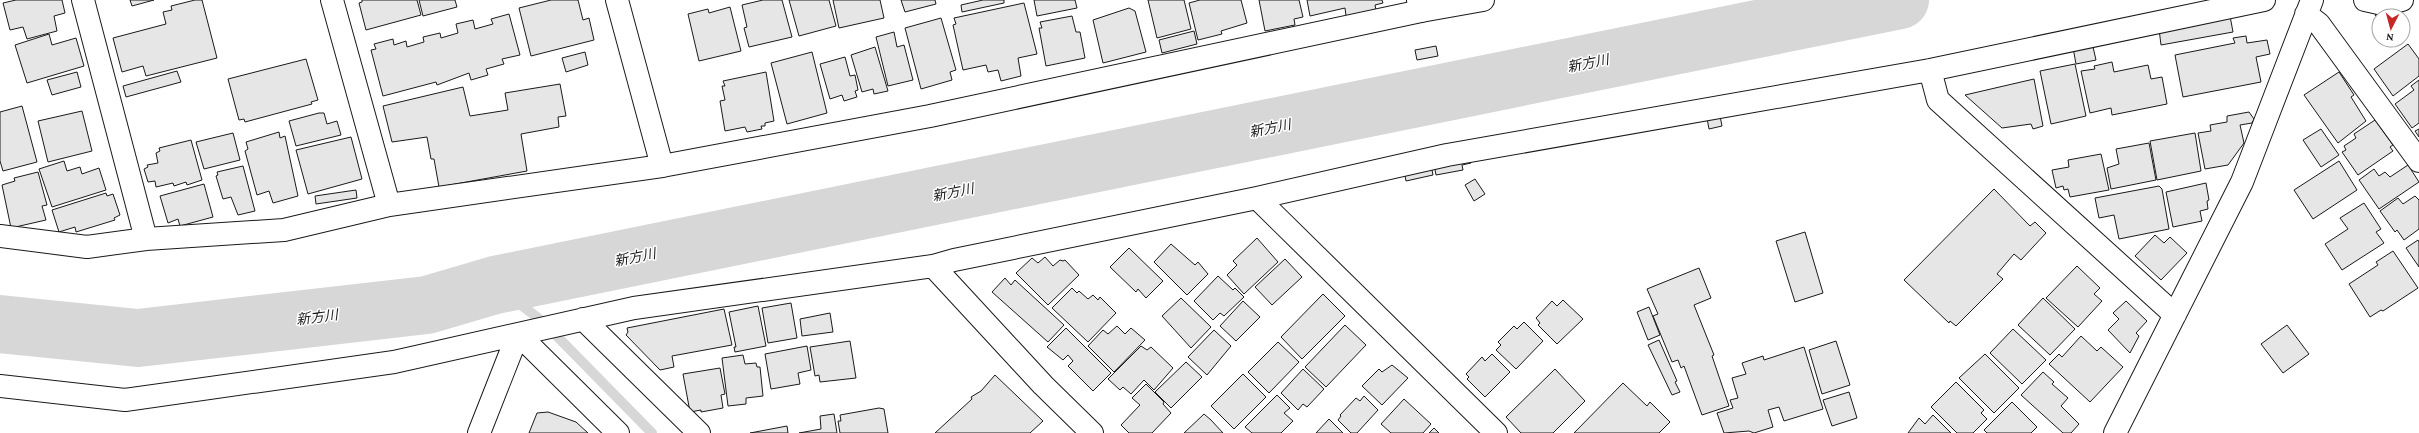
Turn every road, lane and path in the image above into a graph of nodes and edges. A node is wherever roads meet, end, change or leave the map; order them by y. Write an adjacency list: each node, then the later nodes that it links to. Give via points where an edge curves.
1 (83, 0): 14 (street)
2 (332, 0): 12 (street)
3 (617, 0): 10 (street)
4 (1483, 0): 6 (street)
5 (2264, 0): 8 (street)
6 (1420, 6): 10 (street, via 930,116)
7 (2309, 7): 9 (street); 16 (street, via 2242,182)
8 (1930, 70): 11 (street, via 1447,155); 16 (street, via 1938,100)
9 (2419, 161)
10 (662, 166): 12 (street)
11 (1257, 198): 15 (street); 24 (street)
12 (389, 205): 14 (street, via 284,230)
13 (0, 236): 14 (street, via 87,247)
14 (146, 239)
15 (933, 266): 17 (street, via 634,308); 23 (street, via 1042,386)
16 (2175, 315): 25 (street)
17 (583, 319): 18 (street); 22 (street)
18 (518, 334): 19 (street, via 394,362 125,400); 20 (street); 21 (street)
19 (0, 386)
20 (479, 433)
21 (618, 433)
22 (699, 433)
23 (1092, 433)
24 (1496, 433)
25 (2115, 433)

